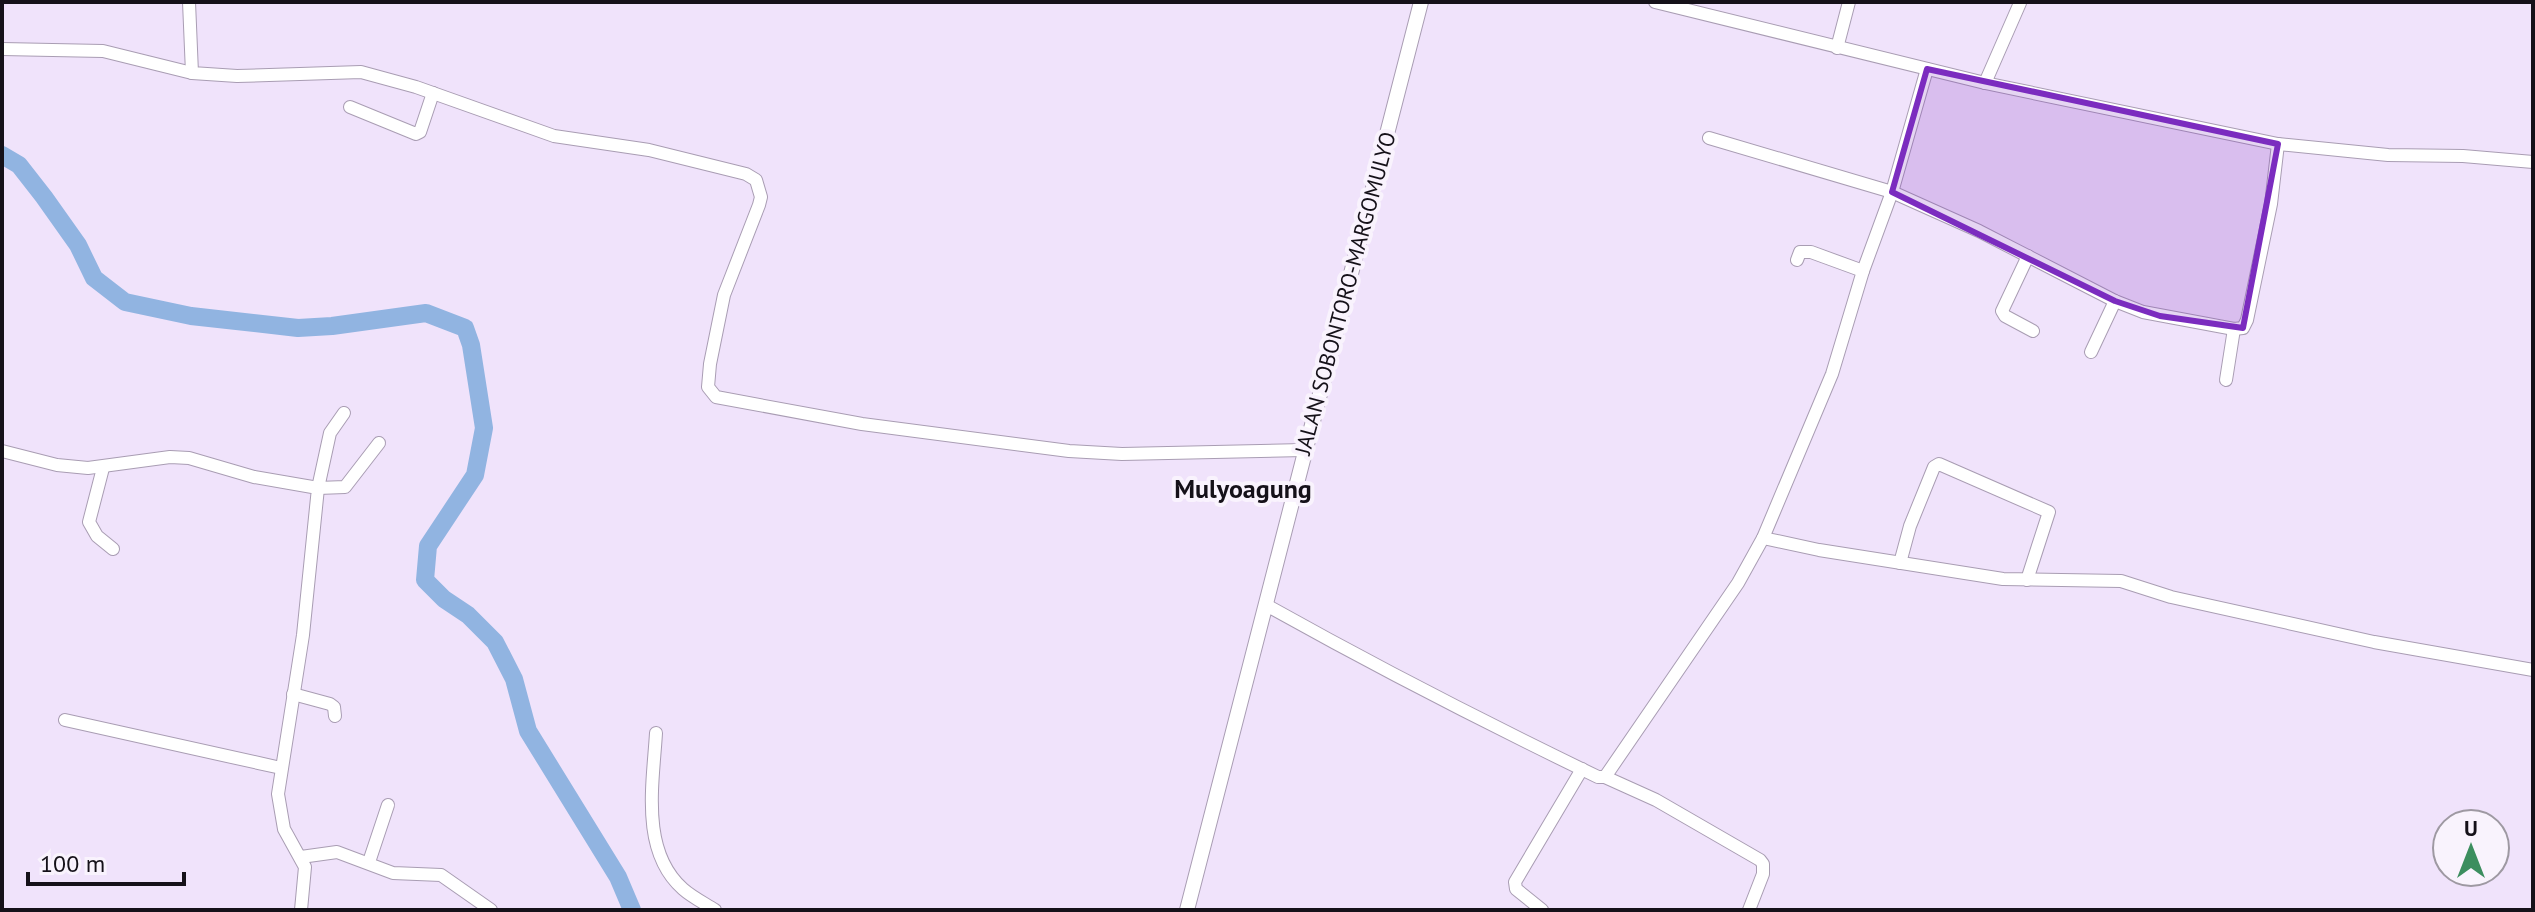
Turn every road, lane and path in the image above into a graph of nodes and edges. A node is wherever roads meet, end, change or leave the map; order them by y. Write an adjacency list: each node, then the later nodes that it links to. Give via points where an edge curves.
1 (189, 2): 9 (street)
2 (1421, 2): 27 (street, JALAN SOBONTORO-MARGOMULYO)
3 (1849, 2): 6 (street)
4 (1661, 3): 6 (street)
5 (2020, 3): 10 (street)
6 (1837, 48): 8 (street)
7 (2, 49): 9 (street, via 103,51)
8 (1927, 69): 10 (street); 16 (street)
9 (192, 73): 11 (street, via 349,71)
10 (1985, 83): 14 (street)
11 (433, 93): 12 (street, via 416,134); 27 (street, via 554,136 660,152 756,180 759,205 724,295 710,364 708,387 716,397 862,424 1069,451)
12 (350, 107)
13 (1709, 138): 16 (street)
14 (2278, 144): 15 (street); 21 (street, via 2247,320 2243,328)
15 (2533, 162)
16 (1892, 192): 17 (street); 19 (street)
17 (2028, 256): 20 (street); 22 (street, via 2002,311)
18 (1797, 260): 19 (street, via 1800,252 1811,252)
19 (1863, 271): 31 (street, via 1832,374)
20 (2115, 301): 21 (street, via 2160,316); 23 (street)
21 (2234, 329): 24 (street)
22 (2033, 331)
23 (2091, 352)
24 (2226, 380)
25 (344, 413): 30 (street, via 330,433)
26 (379, 443): 30 (street, via 345,487)
27 (1304, 450): 35 (street, JALAN SOBONTORO-MARGOMULYO)
28 (2, 451): 29 (street, via 57,465)
29 (103, 468): 30 (street, via 180,457); 32 (street, via 89,522)
30 (318, 488): 37 (street)
31 (1763, 538): 33 (street); 43 (street)
32 (113, 549)
33 (1900, 563): 34 (street); 34 (street, via 1910,526 1939,464 2049,512)
34 (2027, 580): 36 (street, via 2121,581 2374,642)
35 (1266, 605): 42 (street); 50 (street, JALAN SOBONTORO-MARGOMULYO)
36 (2533, 670)
37 (293, 694): 38 (street, via 330,704); 41 (street)
38 (335, 716)
39 (65, 720): 41 (street)
40 (656, 733): 49 (street, via 656,843 676,882)
41 (281, 768): 45 (street, via 279,814 289,843)
42 (1582, 769): 43 (street); 51 (street, via 1515,882 1516,889)
43 (1605, 777): 52 (street, via 1760,860 1763,874)
44 (388, 805): 46 (street)
45 (301, 857): 46 (street, via 337,852); 47 (street)
46 (369, 862): 48 (street, via 393,873 441,875)
47 (301, 910)
48 (491, 910)
49 (715, 910)
50 (1187, 910)
51 (1542, 910)
52 (1749, 910)

